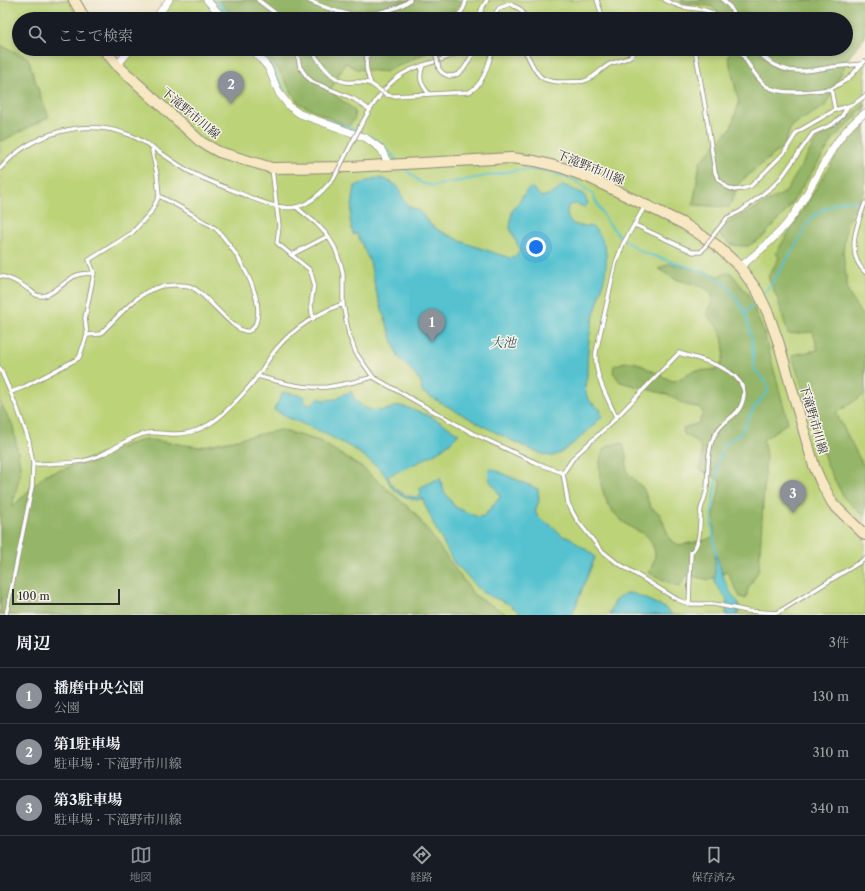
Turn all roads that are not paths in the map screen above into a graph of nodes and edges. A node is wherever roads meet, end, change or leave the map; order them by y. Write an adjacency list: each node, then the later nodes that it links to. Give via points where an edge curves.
1 (74, 0): 12 (main road)
2 (169, 0): 13 (street)
3 (207, 0): 14 (street)
4 (258, 0): 15 (lane)
5 (307, 0): 16 (lane)
6 (410, 0): 17 (lane, via 395,8)
7 (466, 0): 18 (lane)
8 (487, 0): 19 (lane)
9 (597, 0): 22 (lane)
10 (665, 0): 23 (lane, via 682,7 705,9)
11 (723, 0): 24 (lane)
12 (81, 12)
13 (161, 12)
14 (218, 12)
15 (274, 12)
16 (338, 12)
17 (379, 12)
18 (462, 12)
19 (481, 12)
20 (496, 12): 21 (lane, via 499,8 510,4)
21 (522, 12)
22 (601, 12)
23 (710, 12)
24 (733, 12)
25 (110, 56): 41 (main road, 下滝野市川線)
26 (125, 56): 41 (street)
27 (258, 56): 52 (street, via 268,67 279,93 290,107 300,114 366,138 381,149)
28 (298, 56): 48 (lane, via 306,77 354,99)
29 (316, 56): 43 (lane, via 339,80 364,81)
30 (366, 56): 43 (lane, via 366,68)
31 (436, 56): 33 (lane, bridge, via 439,68 445,75 450,76 464,70)
32 (449, 56): 42 (lane)
33 (471, 56)
34 (491, 56): 45 (lane, via 482,80 473,90 461,94)
35 (528, 56): 36 (lane, via 539,76 546,81 556,82 588,80 610,64)
36 (630, 56)
37 (696, 56): 49 (lane, via 715,172 718,179 734,190 751,186 784,153 796,132)
38 (744, 56): 44 (lane, via 765,86 771,89)
39 (762, 56): 40 (lane, via 778,67 795,71)
40 (864, 63): 44 (lane, via 848,79)
41 (117, 65): 53 (main road, 下滝野市川線, via 202,142 219,152)
42 (423, 65): 45 (lane, via 420,72 421,82); 48 (lane, via 409,70 390,83)
43 (371, 84): 45 (lane, bridge, via 387,95)
44 (831, 89): 49 (lane)
45 (429, 94)
46 (865, 96): 47 (lane)
47 (848, 106): 49 (lane); 60 (lane, bridge, via 833,124 813,133 782,178 741,211 727,218 701,252 693,252)
48 (370, 110): 59 (lane, bridge, via 334,178 314,198)
49 (835, 110)
50 (865, 113): 63 (street, via 849,127 831,150 798,208 781,232)
51 (153, 147): 54 (lane, via 130,135 115,131 77,128 58,131 23,148); 55 (lane); 58 (lane, via 192,173)
52 (389, 165): 53 (main road, 下滝野市川線); 57 (main road, 下滝野市川線, via 510,158 535,161 590,178)
53 (272, 168): 58 (lane)
54 (0, 169)
55 (159, 196): 65 (lane, via 151,212 132,233 89,260); 69 (lane, via 187,210 216,230 235,254 250,281 258,306 257,323 248,331 242,330 190,286 176,285 155,288 140,296 100,334)
56 (865, 204): 64 (lane, via 853,249 857,262)
57 (645, 205): 60 (lane); 63 (main road, 下滝野市川線, via 684,224 716,245)
58 (278, 206): 59 (lane); 62 (lane, via 277,243)
59 (296, 207): 61 (lane)
60 (635, 225): 74 (lane, via 616,262 595,360 598,376)
61 (328, 236): 62 (lane); 67 (lane, via 341,265)
62 (292, 255): 68 (lane, via 310,270 314,283 311,304)
63 (740, 267): 77 (main road, 下滝野市川線, via 758,292 768,313 821,482 833,504)
64 (865, 272)
65 (94, 273): 66 (lane, via 77,275 43,297); 69 (lane, via 85,318)
66 (0, 276)
67 (343, 304): 68 (lane); 72 (lane, via 353,346)
68 (313, 319): 71 (lane, via 293,332 279,346)
69 (87, 335): 73 (lane, via 79,358)
70 (0, 368): 73 (lane)
71 (257, 376): 72 (lane, via 298,385 326,387); 75 (lane, via 224,414 201,429 189,433 149,433 137,436 98,456 78,462)
72 (373, 377): 76 (lane, via 472,433)
73 (11, 392): 75 (lane, via 29,441)
74 (616, 417): 76 (lane, via 574,457); 79 (lane, via 679,353 727,370 736,377 743,388 742,402 737,413 724,422 710,447 698,541 691,552)
75 (33, 464): 81 (lane, via 32,487)
76 (563, 473): 79 (lane, via 568,503 577,520 601,550 616,562 678,600)
77 (865, 535)
78 (865, 559): 80 (lane)
79 (689, 604): 80 (lane, via 714,604)
80 (776, 614)
81 (6, 615)

